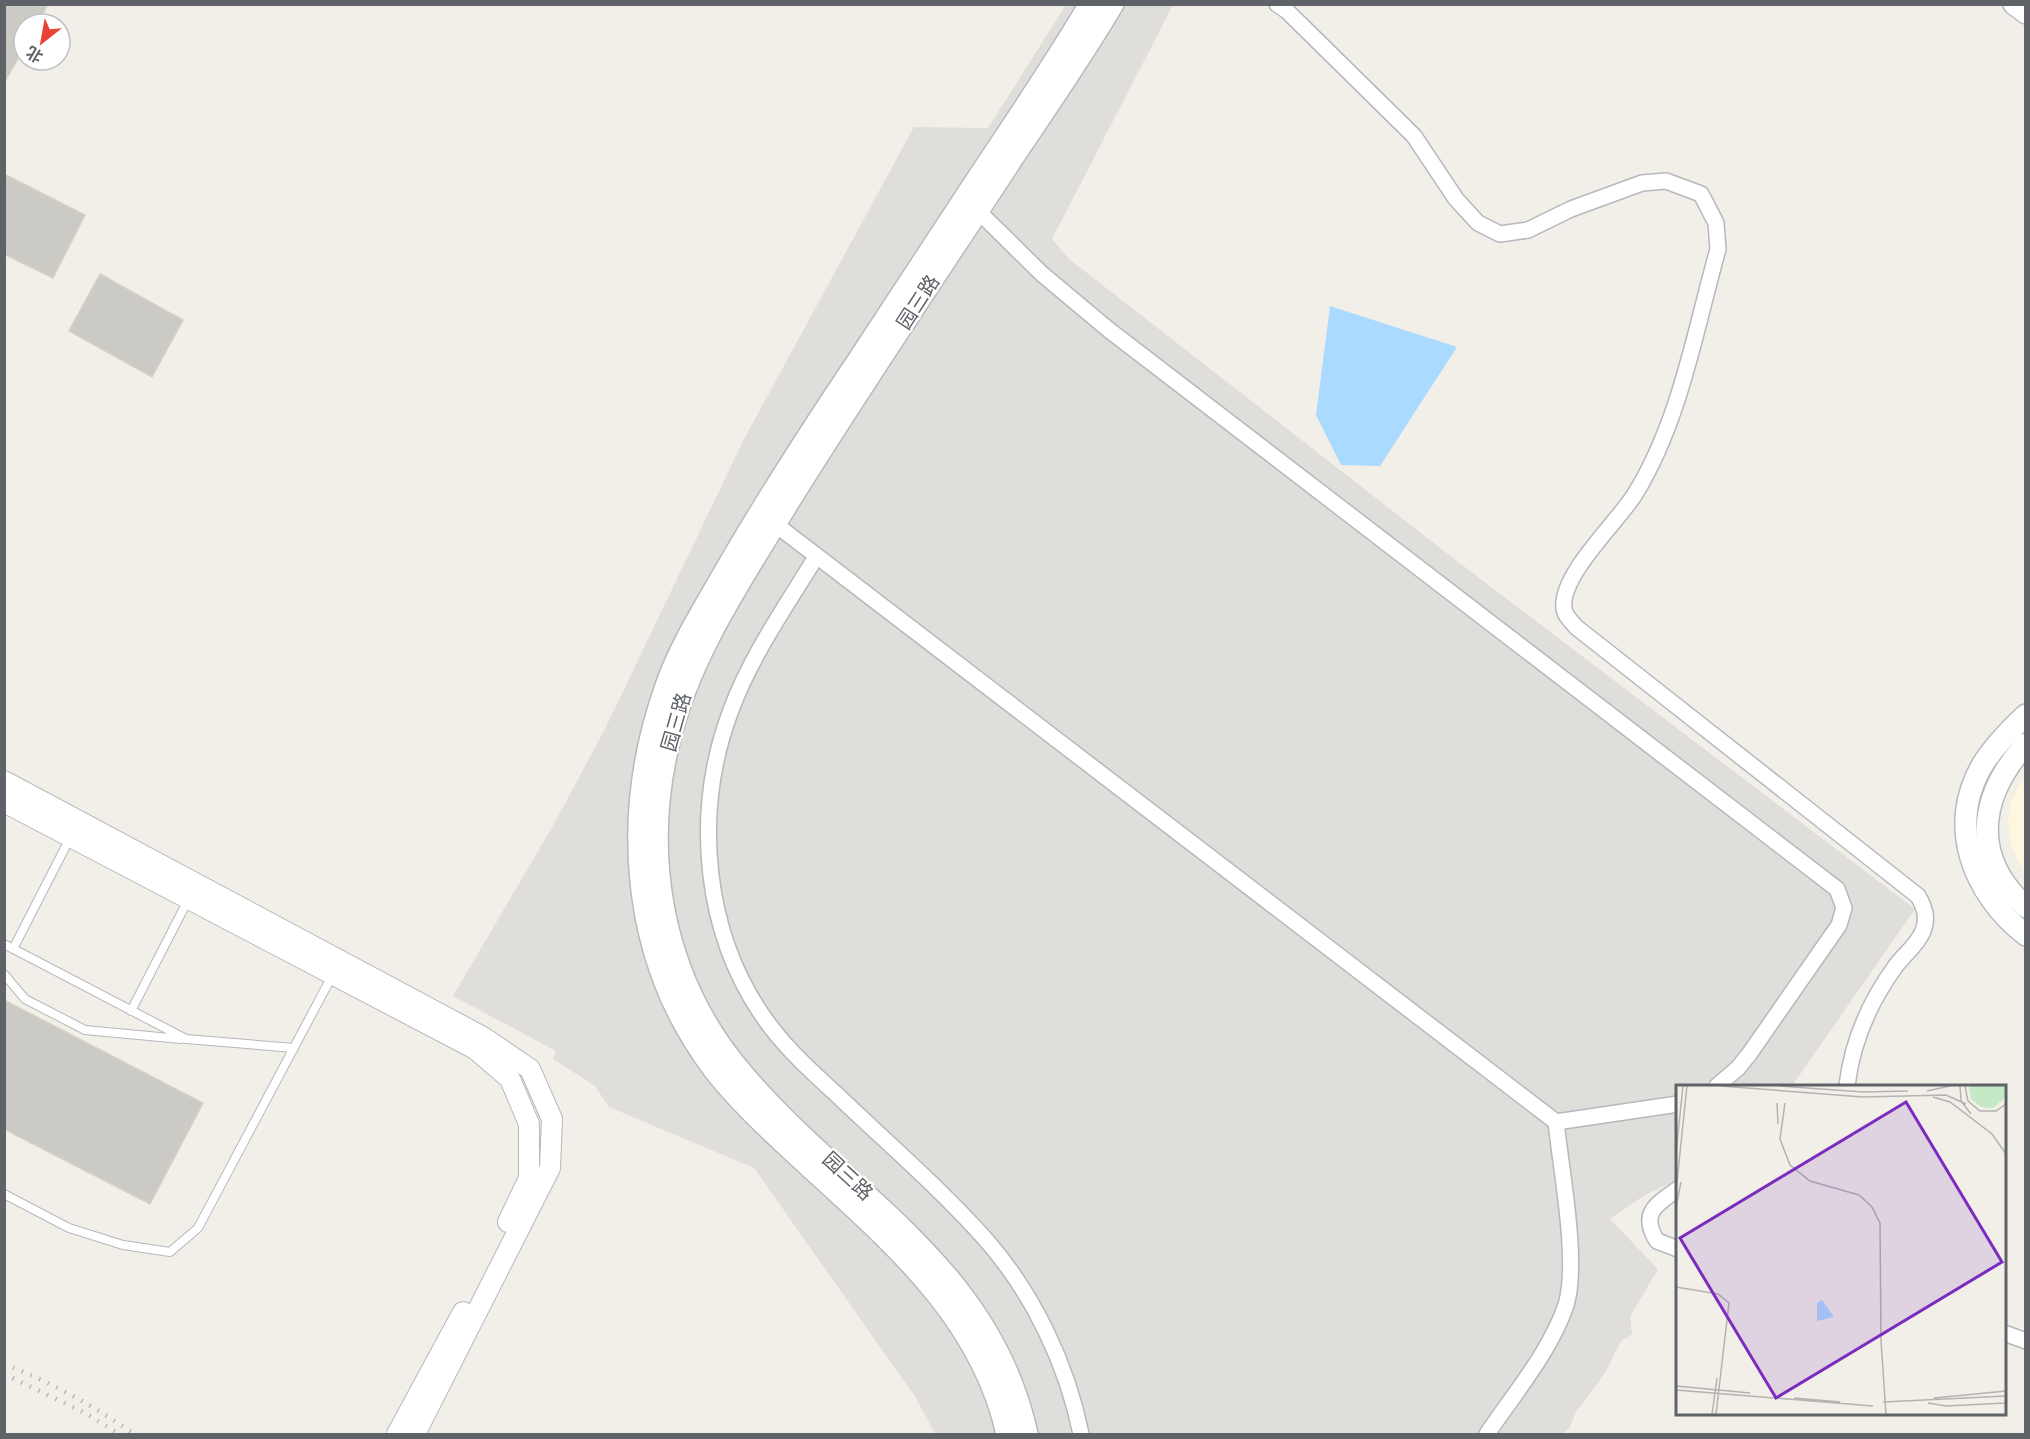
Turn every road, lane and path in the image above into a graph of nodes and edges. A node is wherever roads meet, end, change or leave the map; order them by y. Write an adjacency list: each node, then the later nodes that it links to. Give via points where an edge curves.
1 (1090, 4): 35 (main road, 园三路, via 814,426 704,608 666,684 650,742 640,801 639,883 650,939 665,986 690,1035 738,1099 944,1301 984,1368)
2 (1113, 4): 6 (main road, 园三路)
3 (1277, 4): 25 (street, via 1414,136 1455,199 1478,223 1500,234 1528,230 1571,209 1642,183 1666,181 1701,194 1716,223 1718,249 1676,401 1663,440 1634,495 1564,593 1563,611 1576,627 1918,896 1926,911 1923,930 1877,993 1850,1061)
4 (2014, 4): 5 (main road)
5 (2025, 13)
6 (978, 211): 7 (main road, 园三路); 24 (street, via 1042,274 1109,330 1838,889 1844,908 1834,933 1750,1053)
7 (775, 525): 8 (street); 36 (main road, 园三路, via 703,650 668,744 656,843 669,939 693,1000 734,1062 780,1112 915,1240 965,1296 1002,1359)
8 (816, 556): 27 (street); 37 (street, via 744,680 721,739 708,838 710,877 724,940 749,994 770,1026 800,1060 966,1219 1007,1268 1038,1315 1062,1367)
9 (2025, 716): 16 (main road, via 1982,764 1965,817 1967,843 1984,891 2000,913)
10 (2025, 744): 15 (main road, via 2002,775 1986,825 1996,871 2009,892)
11 (4, 781): 34 (street, via 483,1037 530,1069 552,1119 550,1168)
12 (4, 802): 13 (street)
13 (71, 836): 14 (street); 18 (lane)
14 (189, 898): 20 (street); 21 (lane)
15 (2025, 907)
16 (2025, 935)
17 (4, 944): 18 (lane)
18 (13, 949): 21 (lane)
19 (4, 974): 22 (lane, via 25,999 85,1030)
20 (334, 974): 23 (lane); 33 (street, via 475,1049 510,1079 529,1124 529,1178 480,1281)
21 (130, 1011): 22 (lane)
22 (186, 1039): 23 (lane)
23 (294, 1048): 29 (lane, via 198,1228 170,1252 123,1245 69,1228)
24 (1718, 1085)
25 (1847, 1085)
26 (1676, 1104): 27 (street)
27 (1556, 1122): 38 (street, via 1571,1263 1566,1303 1550,1340)
28 (1676, 1191): 30 (street, via 1656,1204 1650,1215 1650,1230 1657,1241)
29 (4, 1194)
30 (1676, 1248)
31 (2006, 1334): 32 (street)
32 (2025, 1341)
33 (397, 1434)
34 (416, 1434)
35 (1007, 1434)
36 (1027, 1434)
37 (1081, 1434)
38 (1487, 1434)

